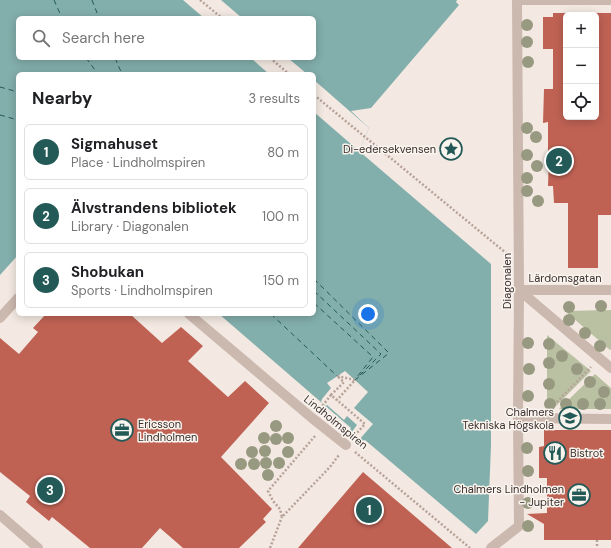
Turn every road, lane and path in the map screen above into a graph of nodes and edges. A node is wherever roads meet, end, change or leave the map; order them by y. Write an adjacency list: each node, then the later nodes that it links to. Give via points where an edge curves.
1 (200, 0): 4 (path)
2 (517, 0): 3 (street); 8 (street, Diagonalen)
3 (611, 0)
4 (220, 16)
5 (272, 60): 6 (path)
6 (287, 72)
7 (316, 96): 8 (path)
8 (519, 264): 9 (street, Diagonalen)
9 (519, 290): 10 (street, Lärdomsgatan); 14 (street); 19 (street, Diagonalen)
10 (611, 290)
11 (16, 300): 13 (street)
12 (191, 316): 18 (street, Lindholmspiren)
13 (0, 318)
14 (600, 359): 15 (street); 20 (path)
15 (611, 368)
16 (331, 396): 17 (path); 17 (path, via 344,382 337,376 354,380); 18 (path)
17 (337, 400): 23 (path, via 365,424)
18 (312, 418): 22 (street, Lindholmspiren)
19 (518, 418): 20 (street); 30 (street, Diagonalen, via 520,526)
20 (540, 418): 21 (street)
21 (611, 419)
22 (322, 426): 23 (street, Lindholmspiren); 25 (path, via 268,491 280,509)
23 (346, 445): 25 (path, via 330,467); 29 (path, Lindholmspiren)
24 (0, 515): 27 (street)
25 (282, 517): 28 (path)
26 (597, 540): 31 (path)
27 (38, 548)
28 (270, 548)
29 (470, 548)
30 (491, 548)
31 (597, 548)

